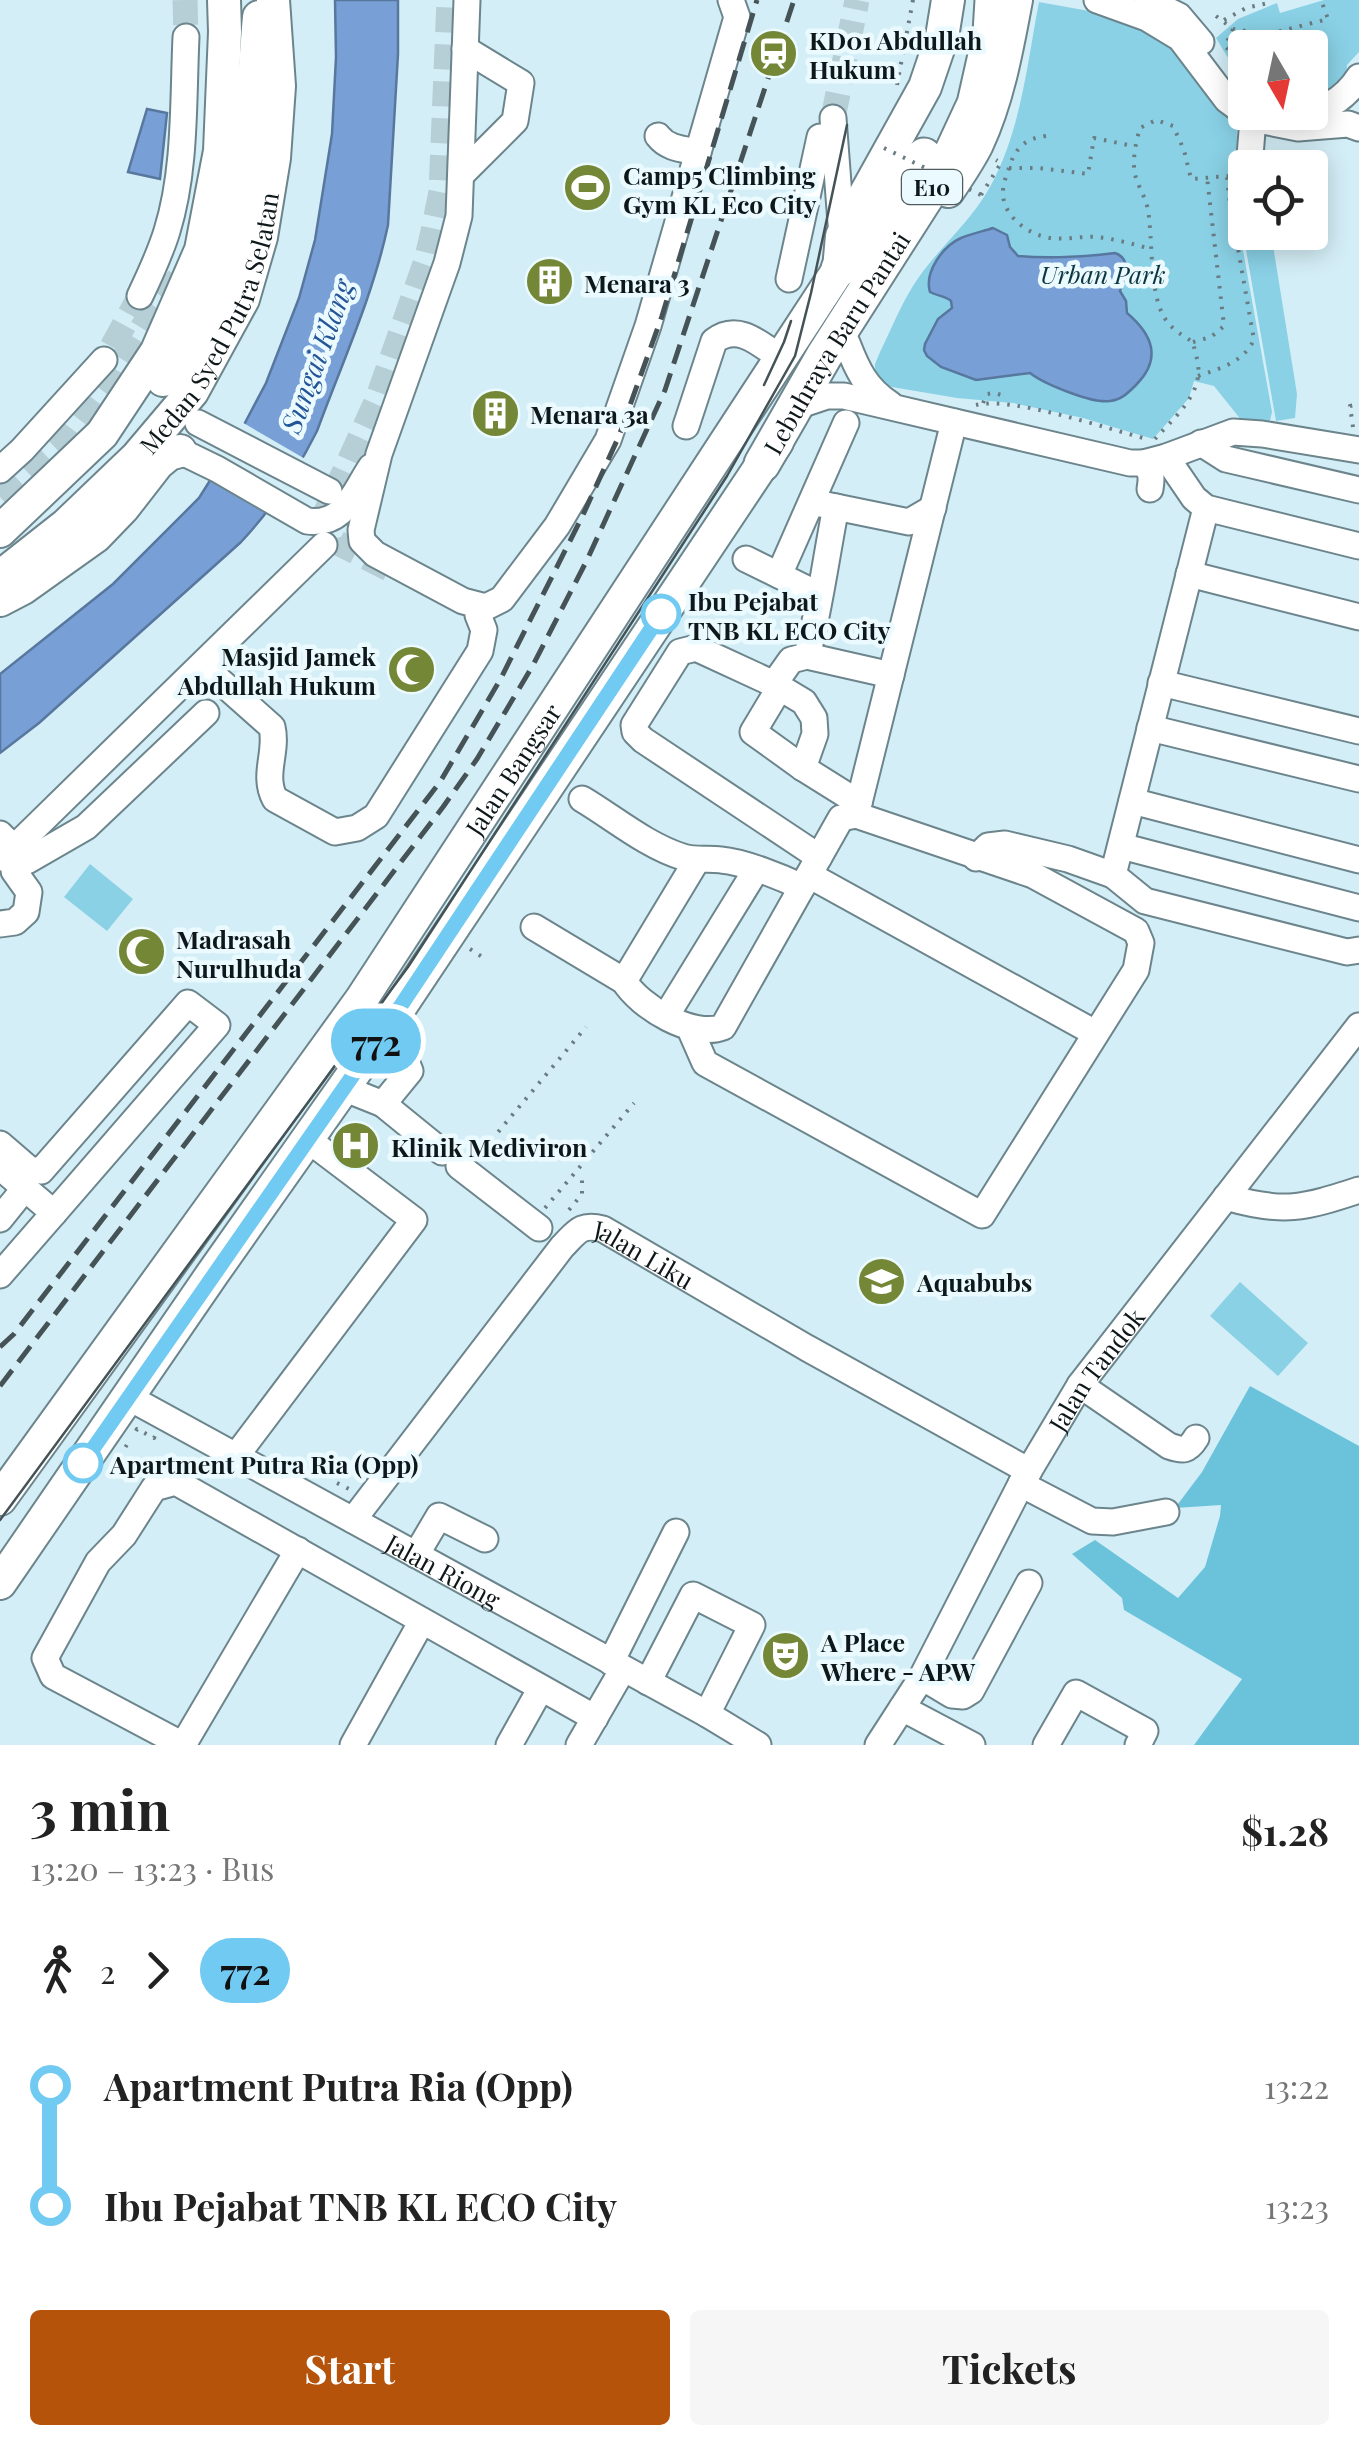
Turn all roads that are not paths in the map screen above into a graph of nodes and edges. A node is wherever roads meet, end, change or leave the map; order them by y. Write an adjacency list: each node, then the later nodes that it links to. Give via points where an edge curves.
1 (224, 0): 50 (main road, Medan Syed Putra Selatan, via 220,151 201,250 157,352 102,434)
2 (265, 0): 50 (main road, via 247,166 210,298 148,405 104,458 60,497)
3 (274, 0): 14 (main road, Medan Syed Putra Selatan)
4 (291, 0): 14 (main road, via 282,8)
5 (468, 0): 15 (street)
6 (732, 0): 23 (street, via 737,17)
7 (948, 0): 25 (main road, Jalan Bangsar, via 924,87)
8 (974, 0): 25 (highway, Lebuhraya Baru Pantai / E10, via 956,95 887,211)
9 (993, 0): 28 (highway, Lebuhraya Baru Pantai / E10, via 975,104 948,162)
10 (1016, 0): 28 (main road, Jalan Bangsar, via 976,147)
11 (1097, 0): 18 (street, via 1180,38)
12 (1147, 0): 16 (street, via 1179,16)
13 (186, 37): 27 (street, via 175,196)
14 (276, 40): 35 (main road, Medan Syed Putra Selatan, via 280,86 261,236)
15 (465, 49): 24 (street); 24 (street, via 521,83 516,121)
16 (1228, 76)
17 (1359, 77): 19 (street)
18 (1228, 82)
19 (1328, 105)
20 (1328, 126): 21 (street)
21 (1359, 128)
22 (658, 136): 23 (street)
23 (698, 152): 39 (street, via 608,440 502,599 486,607 463,601 362,541)
24 (461, 175): 39 (street, via 447,264)
25 (849, 246): 26 (street, via 833,129 820,138); 29 (main road, Jalan Bangsar)
26 (789, 279)
27 (140, 296)
28 (836, 350): 31 (main road, Jalan Bangsar); 32 (street); 42 (highway, Lebuhraya Baru Pantai / E10)
29 (779, 357): 36 (street, via 751,338 724,333 714,341); 111 (main road, Jalan Bangsar, via 361,1000)
30 (104, 360): 43 (street)
31 (806, 404): 32 (street, via 837,395); 42 (main road, Jalan Bangsar)
32 (899, 409): 33 (street)
33 (961, 414): 41 (street, via 1130,462); 48 (street)
34 (846, 423): 47 (street)
35 (189, 426): 40 (main road, Medan Syed Putra Selatan); 40 (main road); 46 (street); 46 (street, via 217,470); 58 (main road, via 96,536)
36 (686, 426)
37 (1201, 443): 38 (street, via 1233,432); 41 (street); 45 (street, via 1226,459)
38 (1357, 443)
39 (380, 454): 46 (street, via 342,513 314,523)
40 (137, 457): 56 (main road, Medan Syed Putra Selatan)
41 (1155, 460): 44 (street); 49 (street)
42 (762, 464): 88 (main road, Jalan Bangsar)
43 (0, 470)
44 (1150, 488)
45 (1359, 490)
46 (320, 504)
47 (824, 504): 48 (street, via 908,522); 55 (street); 57 (street)
48 (932, 508): 63 (street)
49 (1206, 508): 52 (street); 54 (street)
50 (10, 522)
51 (324, 545): 62 (street)
52 (1359, 546)
53 (746, 559): 55 (street)
54 (1189, 574): 60 (street); 64 (street)
55 (779, 575): 57 (street)
56 (0, 577)
57 (819, 595): 61 (street)
58 (0, 600)
59 (478, 615): 62 (street, via 484,630 480,651 376,816 357,828 335,832 275,800 268,768 272,727)
60 (1359, 617)
61 (807, 656): 63 (street); 65 (street, via 791,660)
62 (202, 666): 76 (street)
63 (891, 675): 73 (street)
64 (1161, 684): 67 (street); 68 (street)
65 (777, 685): 69 (street, via 804,702 814,718); 69 (street, via 752,732); 80 (street, via 688,648 634,732)
66 (206, 713): 76 (street, via 86,827)
67 (1150, 728): 70 (street); 72 (street)
68 (1359, 731)
69 (803, 768): 73 (street)
70 (1359, 779)
71 (582, 798): 77 (street, via 652,842)
72 (1132, 801): 74 (street); 78 (street)
73 (858, 809): 75 (street); 80 (street, via 841,818)
74 (1121, 846): 81 (street); 82 (street)
75 (976, 858): 81 (street, via 988,846 1005,844); 91 (street, via 1032,876 1136,931 1136,970)
76 (9, 859): 83 (street, via 28,892 26,912)
77 (697, 860): 79 (street); 86 (street)
78 (1359, 860)
79 (756, 870): 80 (street); 87 (street)
80 (810, 873): 90 (street, via 723,1027); 91 (street)
81 (1114, 874): 85 (street, via 1145,901)
82 (1359, 908)
83 (0, 924)
84 (534, 928): 86 (street)
85 (1359, 950)
86 (624, 981): 87 (street)
87 (666, 1016): 90 (street)
88 (390, 1022): 92 (main road, Jalan Bangsar); 93 (street, via 410,1071)
89 (1359, 1026): 100 (street, Jalan Tandok)
90 (690, 1028): 91 (street, via 705,1063 982,1215)
91 (1095, 1032)
92 (343, 1088): 93 (street); 94 (main road, Jalan Bangsar)
93 (383, 1104): 103 (street)
94 (308, 1140): 106 (main road, Jalan Bangsar); 108 (street, via 414,1220)
95 (0, 1144): 101 (street, via 28,1169 42,1171 188,1003 217,1025)
96 (0, 1167): 98 (street)
97 (1359, 1171): 99 (street)
98 (25, 1188): 101 (street); 102 (street)
99 (1358, 1190): 100 (street, via 1289,1208)
100 (1226, 1197): 105 (street, Jalan Tandok)
101 (54, 1214): 104 (street)
102 (0, 1219)
103 (536, 1225)
104 (0, 1275)
105 (1080, 1386): 107 (street, via 1169,1446 1190,1448); 110 (street, Jalan Tandok)
106 (128, 1397): 108 (street, Jalan Riong); 119 (main road, Jalan Bangsar)
107 (1196, 1438)
108 (236, 1456): 109 (street, Jalan Riong)
109 (271, 1474): 112 (street); 114 (street, Jalan Riong)
110 (1025, 1478): 113 (street, via 1092,1522); 114 (street, Jalan Liku, via 590,1225 562,1247); 123 (street, Jalan Tandok)
111 (0, 1499)
112 (279, 1504)
113 (1166, 1512)
114 (354, 1520): 118 (street, Jalan Riong)
115 (676, 1532): 122 (street)
116 (486, 1539): 118 (street, via 439,1516)
117 (298, 1550): 121 (street); 129 (street); 129 (street, via 176,1482 154,1488 98,1562 45,1658 53,1676)
118 (416, 1555): 122 (street, Jalan Riong)
119 (0, 1583)
120 (1029, 1583): 123 (street, via 971,1690 952,1694)
121 (422, 1620): 125 (street); 130 (street)
122 (617, 1666): 124 (street, Jalan Riong); 128 (street)
123 (922, 1677): 126 (street, Jalan Tandok)
124 (648, 1682): 127 (street, Jalan Riong); 127 (street, via 693,1594 752,1625)
125 (540, 1688): 128 (street); 131 (street)
126 (902, 1708): 134 (street, Jalan Tandok); 135 (street)
127 (707, 1714): 133 (street, Jalan Riong)
128 (594, 1718): 132 (street)
129 (183, 1745)
130 (354, 1745)
131 (509, 1745)
132 (579, 1745)
133 (758, 1745)
134 (878, 1745)
135 (972, 1745)
136 (1046, 1745): 137 (street, via 1076,1693 1146,1732)
137 (1138, 1745)

